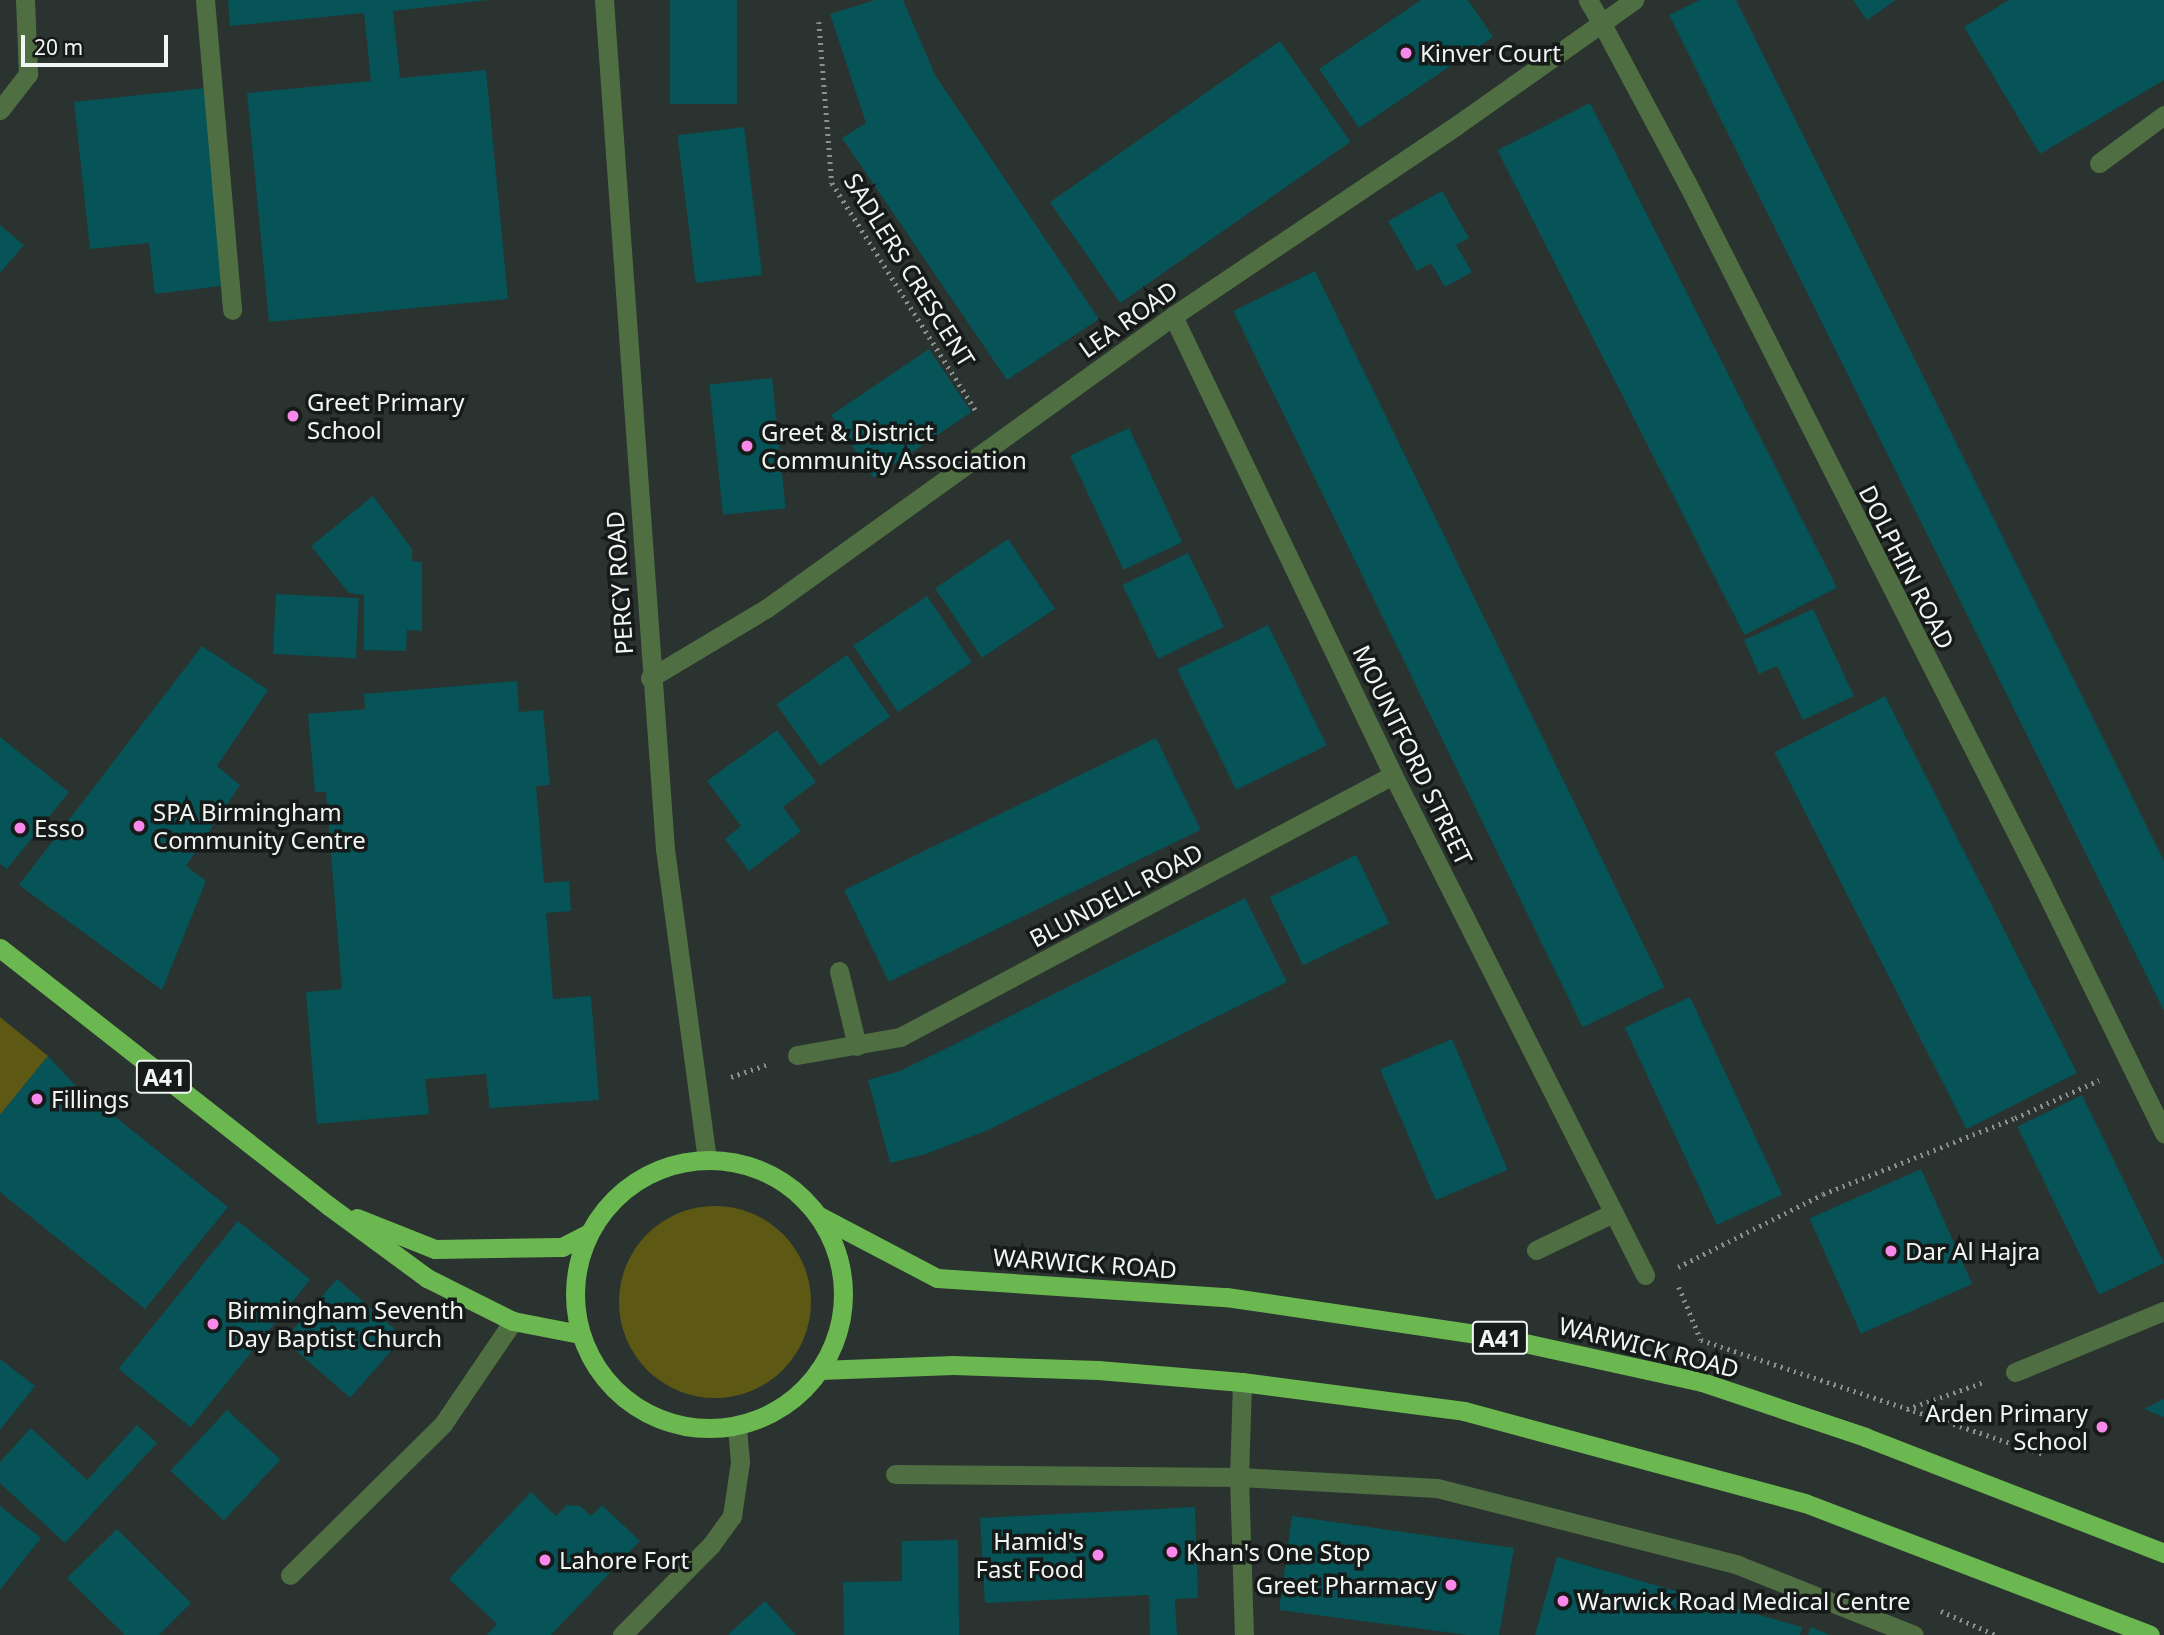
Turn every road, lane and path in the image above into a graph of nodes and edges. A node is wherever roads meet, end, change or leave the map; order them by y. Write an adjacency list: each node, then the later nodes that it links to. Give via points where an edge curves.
1 (25, 0): 8 (street, via 28,74)
2 (205, 0): 11 (street)
3 (604, 0): 14 (street, PERCY ROAD)
4 (1588, 0): 7 (street, DOLPHIN ROAD)
5 (1634, 0): 7 (street, LEA ROAD)
6 (819, 22): 13 (path, SADLERS CRESCENT, via 832,183)
7 (1602, 24): 12 (street, LEA ROAD); 20 (street, DOLPHIN ROAD, via 1687,183)
8 (0, 110)
9 (2164, 115): 10 (street)
10 (2099, 163)
11 (232, 310)
12 (1173, 316): 13 (street, LEA ROAD); 15 (street, MOUNTFORD STREET)
13 (997, 442): 14 (street, LEA ROAD, via 767,608)
14 (650, 678): 21 (street, PERCY ROAD, via 665,849)
15 (1393, 775): 18 (street, BLUNDELL ROAD, via 900,1037); 25 (street, MOUNTFORD STREET)
16 (0, 948): 24 (highway, A41)
17 (839, 971): 18 (street)
18 (857, 1046): 19 (street, BLUNDELL ROAD)
19 (797, 1055): 21 (path)
20 (2131, 1065): 22 (street, DOLPHIN ROAD); 29 (path, via 2015,1118 1823,1194)
21 (698, 1088): 23 (street, PERCY ROAD)
22 (2164, 1133)
23 (707, 1160): 26 (highway, via 744,1164 765,1172 789,1186); 27 (highway, via 678,1163 629,1185 611,1201)
24 (329, 1206): 27 (highway, A41, via 435,1249 562,1247); 33 (highway, A41, via 427,1278)
25 (1613, 1213): 28 (street); 30 (street, MOUNTFORD STREET)
26 (819, 1216): 35 (highway, via 839,1257 844,1292 838,1331); 39 (highway, WARWICK ROAD / A41, via 937,1278 1226,1297 1484,1335 1702,1382)
27 (589, 1234): 34 (highway, via 576,1268 574,1297)
28 (1536, 1250)
29 (1671, 1270)
30 (1646, 1275)
31 (1676, 1282): 36 (path, via 1701,1340)
32 (2164, 1311): 37 (street)
33 (513, 1321): 34 (highway, A41); 46 (street, via 443,1424)
34 (580, 1334): 41 (highway, via 600,1373 634,1406 686,1426)
35 (820, 1370): 38 (highway, via 980,1366); 41 (highway, via 795,1398)
36 (1796, 1372): 39 (path); 40 (path)
37 (2015, 1372): 40 (path)
38 (1242, 1382): 44 (street); 50 (highway, via 1464,1411 1805,1503)
39 (1784, 1409): 45 (highway, WARWICK ROAD / A41)
40 (1906, 1409): 42 (path)
41 (737, 1426): 47 (street, via 740,1462 733,1516 711,1545)
42 (2043, 1454)
43 (895, 1474): 44 (street)
44 (1239, 1477): 48 (street); 49 (street, via 1437,1488 1738,1564)
45 (2164, 1553)
46 (290, 1576)
47 (622, 1635)
48 (1244, 1635)
49 (1914, 1635)
50 (2150, 1635)

